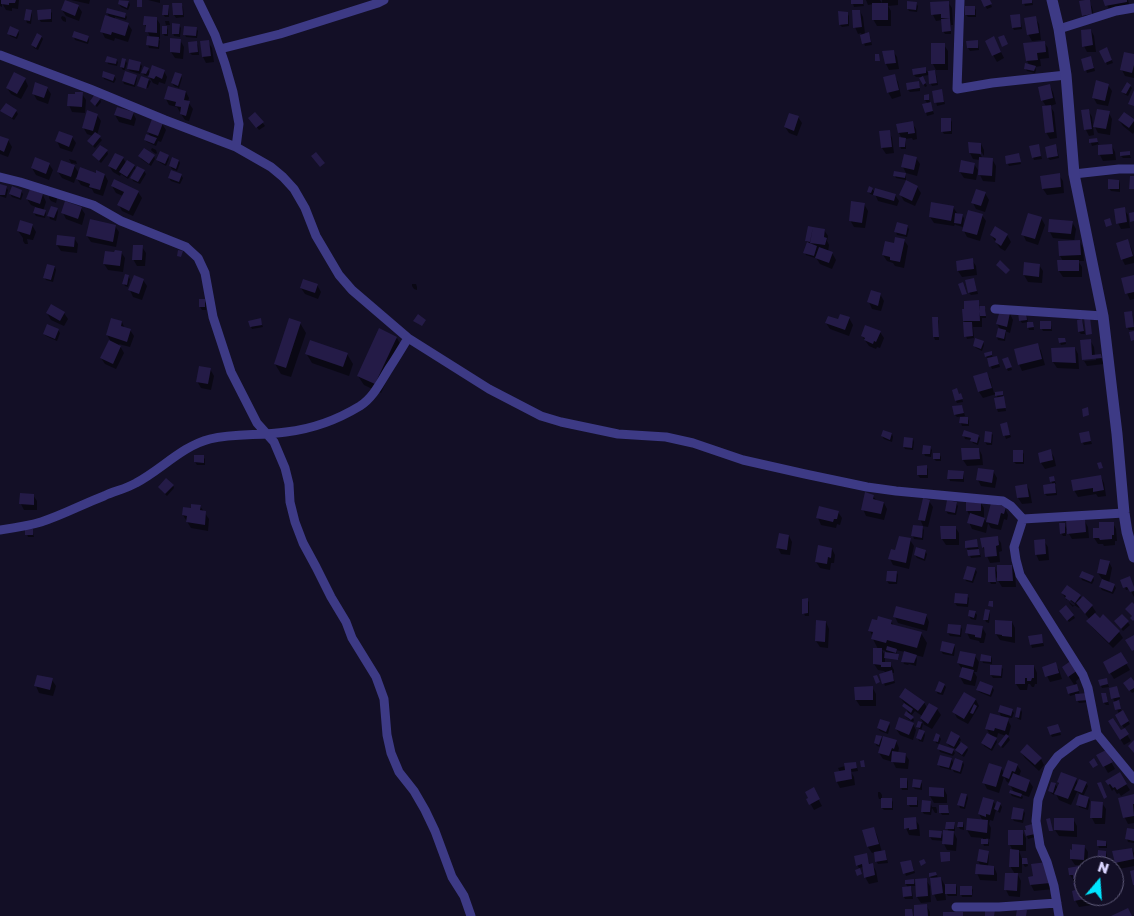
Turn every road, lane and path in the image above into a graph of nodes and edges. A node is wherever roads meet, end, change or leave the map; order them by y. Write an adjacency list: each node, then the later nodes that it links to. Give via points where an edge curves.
1 (198, 0): 7 (street)
2 (384, 0): 7 (street, via 280,34)
3 (960, 0): 9 (street, via 957,88)
4 (1052, 0): 6 (street)
5 (1134, 8): 6 (street)
6 (1059, 29): 9 (street)
7 (220, 49): 10 (street, via 239,124)
8 (0, 55): 10 (street)
9 (1066, 75): 12 (street)
10 (236, 147): 16 (street, via 271,167 289,183 339,275)
11 (1133, 166): 12 (street)
12 (1074, 174): 15 (street)
13 (0, 177): 17 (street, via 93,205 121,221 186,247 198,258 205,273 213,317 231,372 251,414)
14 (995, 310): 15 (street)
15 (1102, 316): 18 (street)
16 (408, 338): 17 (street, via 377,389 361,405 312,428); 19 (street, via 489,389 541,416 561,422 618,434 666,437 743,460 867,487 1002,501)
17 (266, 434): 20 (street, via 208,439 187,448 135,484 40,523); 26 (street, via 274,442 285,468 290,502 303,542 380,686 387,735 399,772 425,810)
18 (1124, 513): 19 (street); 21 (street)
19 (1023, 520): 22 (street, via 1014,547 1020,575 1083,675)
20 (0, 530)
21 (1134, 557)
22 (1097, 734): 23 (street); 24 (street, via 1078,741 1058,756 1049,768 1038,800 1036,821 1040,846)
23 (1134, 779)
24 (1057, 903): 25 (street); 27 (street)
25 (956, 908)
26 (471, 916)
27 (1059, 916)

